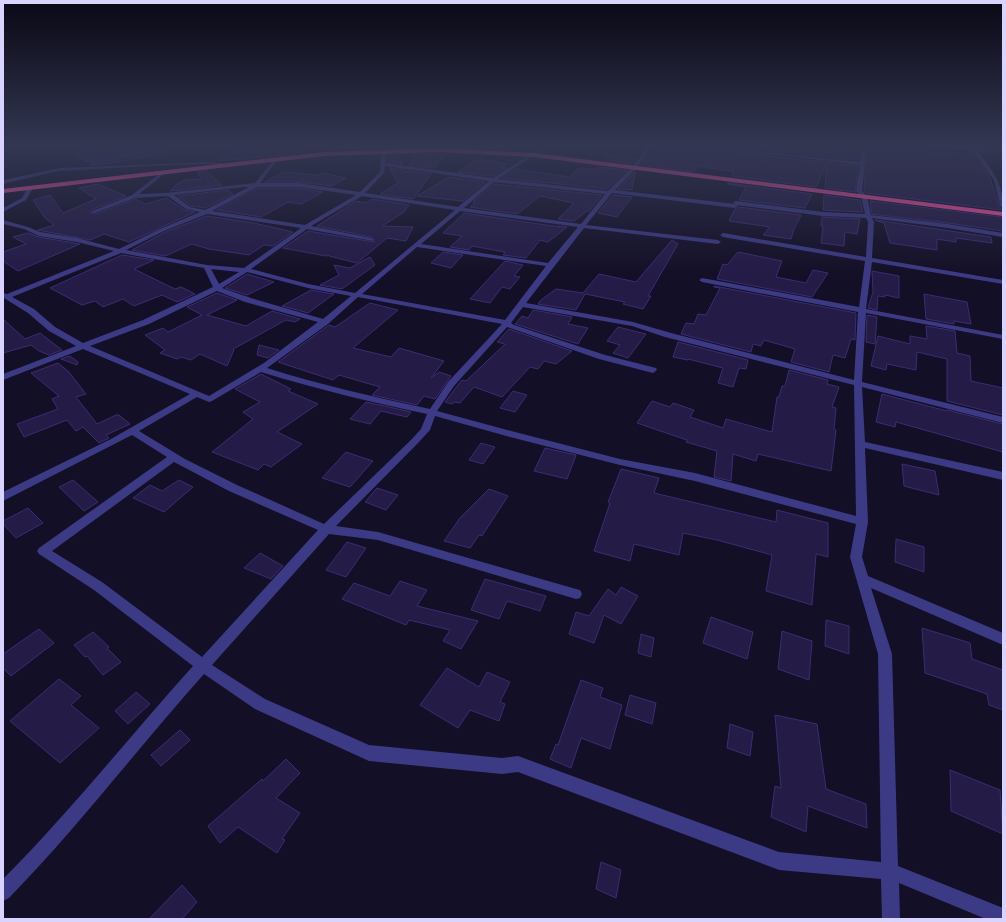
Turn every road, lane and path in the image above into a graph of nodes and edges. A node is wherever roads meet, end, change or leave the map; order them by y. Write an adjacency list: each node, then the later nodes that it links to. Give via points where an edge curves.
1 (21, 189): 14 (highway)
2 (29, 189): 21 (street, via 24,199)
3 (142, 189): 18 (street)
4 (219, 189): 17 (street)
5 (249, 189): 24 (street)
6 (327, 189): 16 (street)
7 (366, 189): 16 (street)
8 (484, 189): 22 (street)
9 (581, 189): 15 (street)
10 (613, 189): 15 (street)
11 (809, 189): 19 (highway)
12 (859, 189): 19 (street)
13 (998, 189): 20 (street)
14 (3, 191)
15 (610, 192): 26 (street, via 823,214); 28 (street)
16 (361, 194): 22 (street); 29 (street)
17 (165, 195): 18 (street); 24 (street, via 171,196 188,208)
18 (134, 196): 23 (street)
19 (864, 196): 25 (highway); 26 (street)
20 (1003, 206)
21 (3, 210)
22 (460, 210): 28 (street); 34 (street)
23 (92, 212)
24 (206, 212): 29 (street); 35 (street)
25 (1003, 214)
26 (868, 216): 31 (street); 36 (street, via 871,222)
27 (3, 222): 35 (street, via 39,234)
28 (584, 226): 33 (street); 37 (street)
29 (306, 227): 32 (street); 39 (street)
30 (723, 235): 36 (street)
31 (1003, 235)
32 (371, 240)
33 (718, 242)
34 (417, 245): 37 (street); 44 (street)
35 (121, 251): 38 (street); 43 (street)
36 (869, 258): 41 (street); 46 (street)
37 (550, 265): 45 (street)
38 (207, 267): 39 (street); 42 (street)
39 (245, 270): 42 (street); 44 (street)
40 (702, 280): 46 (street)
41 (1003, 282)
42 (217, 288): 47 (street, via 248,300); 50 (street, via 146,322)
43 (5, 296): 50 (street)
44 (355, 296): 47 (street); 48 (street)
45 (521, 304): 48 (street); 54 (street, via 633,324)
46 (862, 310): 49 (street); 54 (street)
47 (325, 322): 51 (street)
48 (507, 323): 52 (street, via 511,327 602,358); 56 (street, via 451,384)
49 (1003, 337)
50 (82, 346): 53 (street); 55 (street)
51 (260, 369): 55 (street, via 209,399); 56 (street, via 369,399)
52 (652, 370)
53 (3, 377)
54 (858, 383): 57 (street); 59 (street)
55 (197, 394): 58 (street)
56 (432, 412): 63 (street, via 620,462 695,477); 64 (street, via 425,430)
57 (1003, 420)
58 (132, 431): 60 (street); 62 (street)
59 (859, 444): 61 (street); 63 (street)
60 (174, 457): 64 (street, via 233,488); 68 (street, via 44,551 98,586)
61 (1003, 476)
62 (3, 497)
63 (862, 522): 65 (street, via 856,557)
64 (326, 529): 66 (street, via 378,536); 68 (street)
65 (863, 579): 67 (street); 69 (street, via 886,654)
66 (576, 594)
67 (1003, 639)
68 (203, 666): 69 (street, via 260,704 369,753 502,766 518,764 779,861); 70 (street, via 39,855)
69 (890, 871): 71 (street); 72 (street)
70 (3, 892)
71 (1003, 917)
72 (891, 919)

